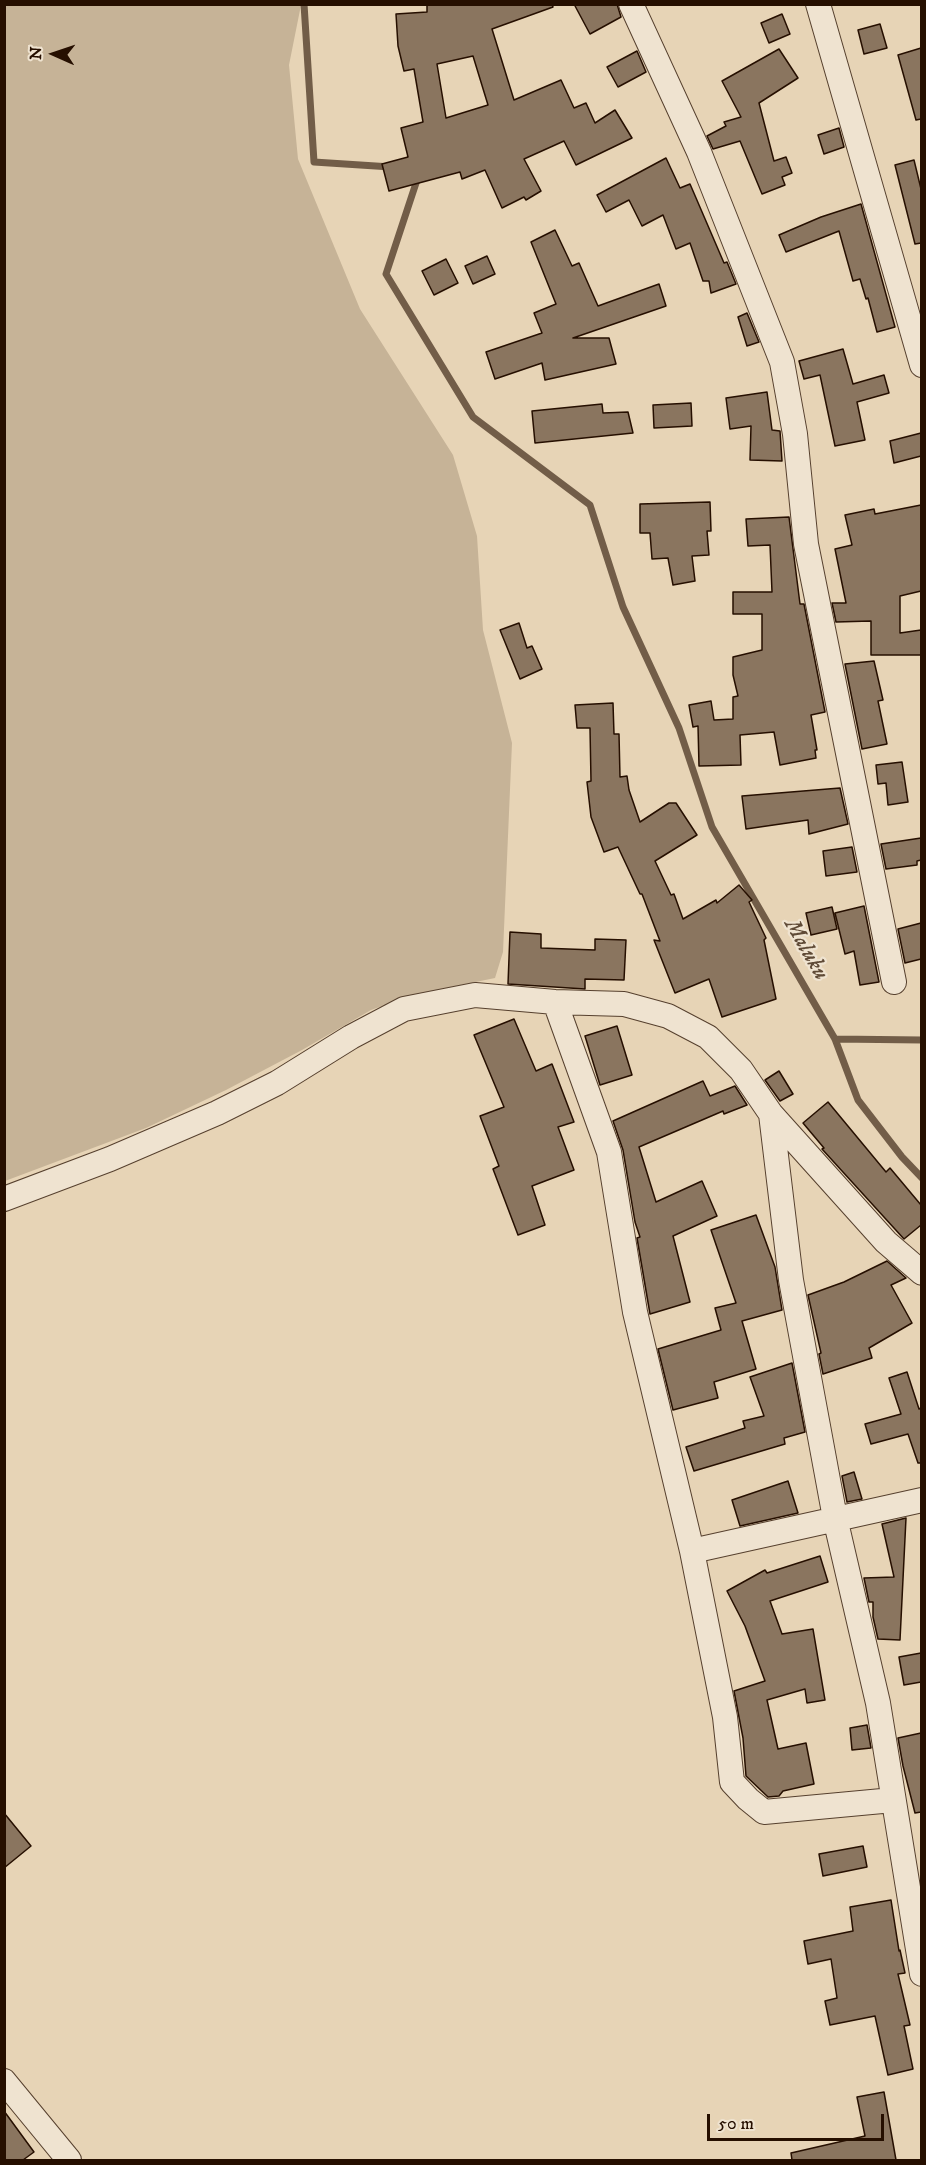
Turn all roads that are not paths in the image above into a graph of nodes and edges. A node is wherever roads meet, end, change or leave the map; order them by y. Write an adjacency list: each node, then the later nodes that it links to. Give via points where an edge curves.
1 (631, 4): 4 (street, via 699,152 782,362 795,434 806,544)
2 (819, 4): 3 (street)
3 (921, 365)
4 (894, 982)
5 (555, 1002): 6 (street, via 624,1004 668,1016 708,1037 741,1070); 7 (street, via 474,995 404,1009 217,1113 110,1159); 11 (street, via 609,1152 635,1312)
6 (771, 1114): 8 (street, via 886,1242); 10 (street, via 791,1280)
7 (4, 1198)
8 (921, 1273)
9 (921, 1500): 10 (street)
10 (835, 1518): 11 (street); 12 (street, via 878,1703)
11 (692, 1551): 12 (street, via 725,1717 732,1782 764,1812)
12 (894, 1800): 13 (street)
13 (921, 1974)
14 (4, 2081): 15 (street)
15 (69, 2160)

